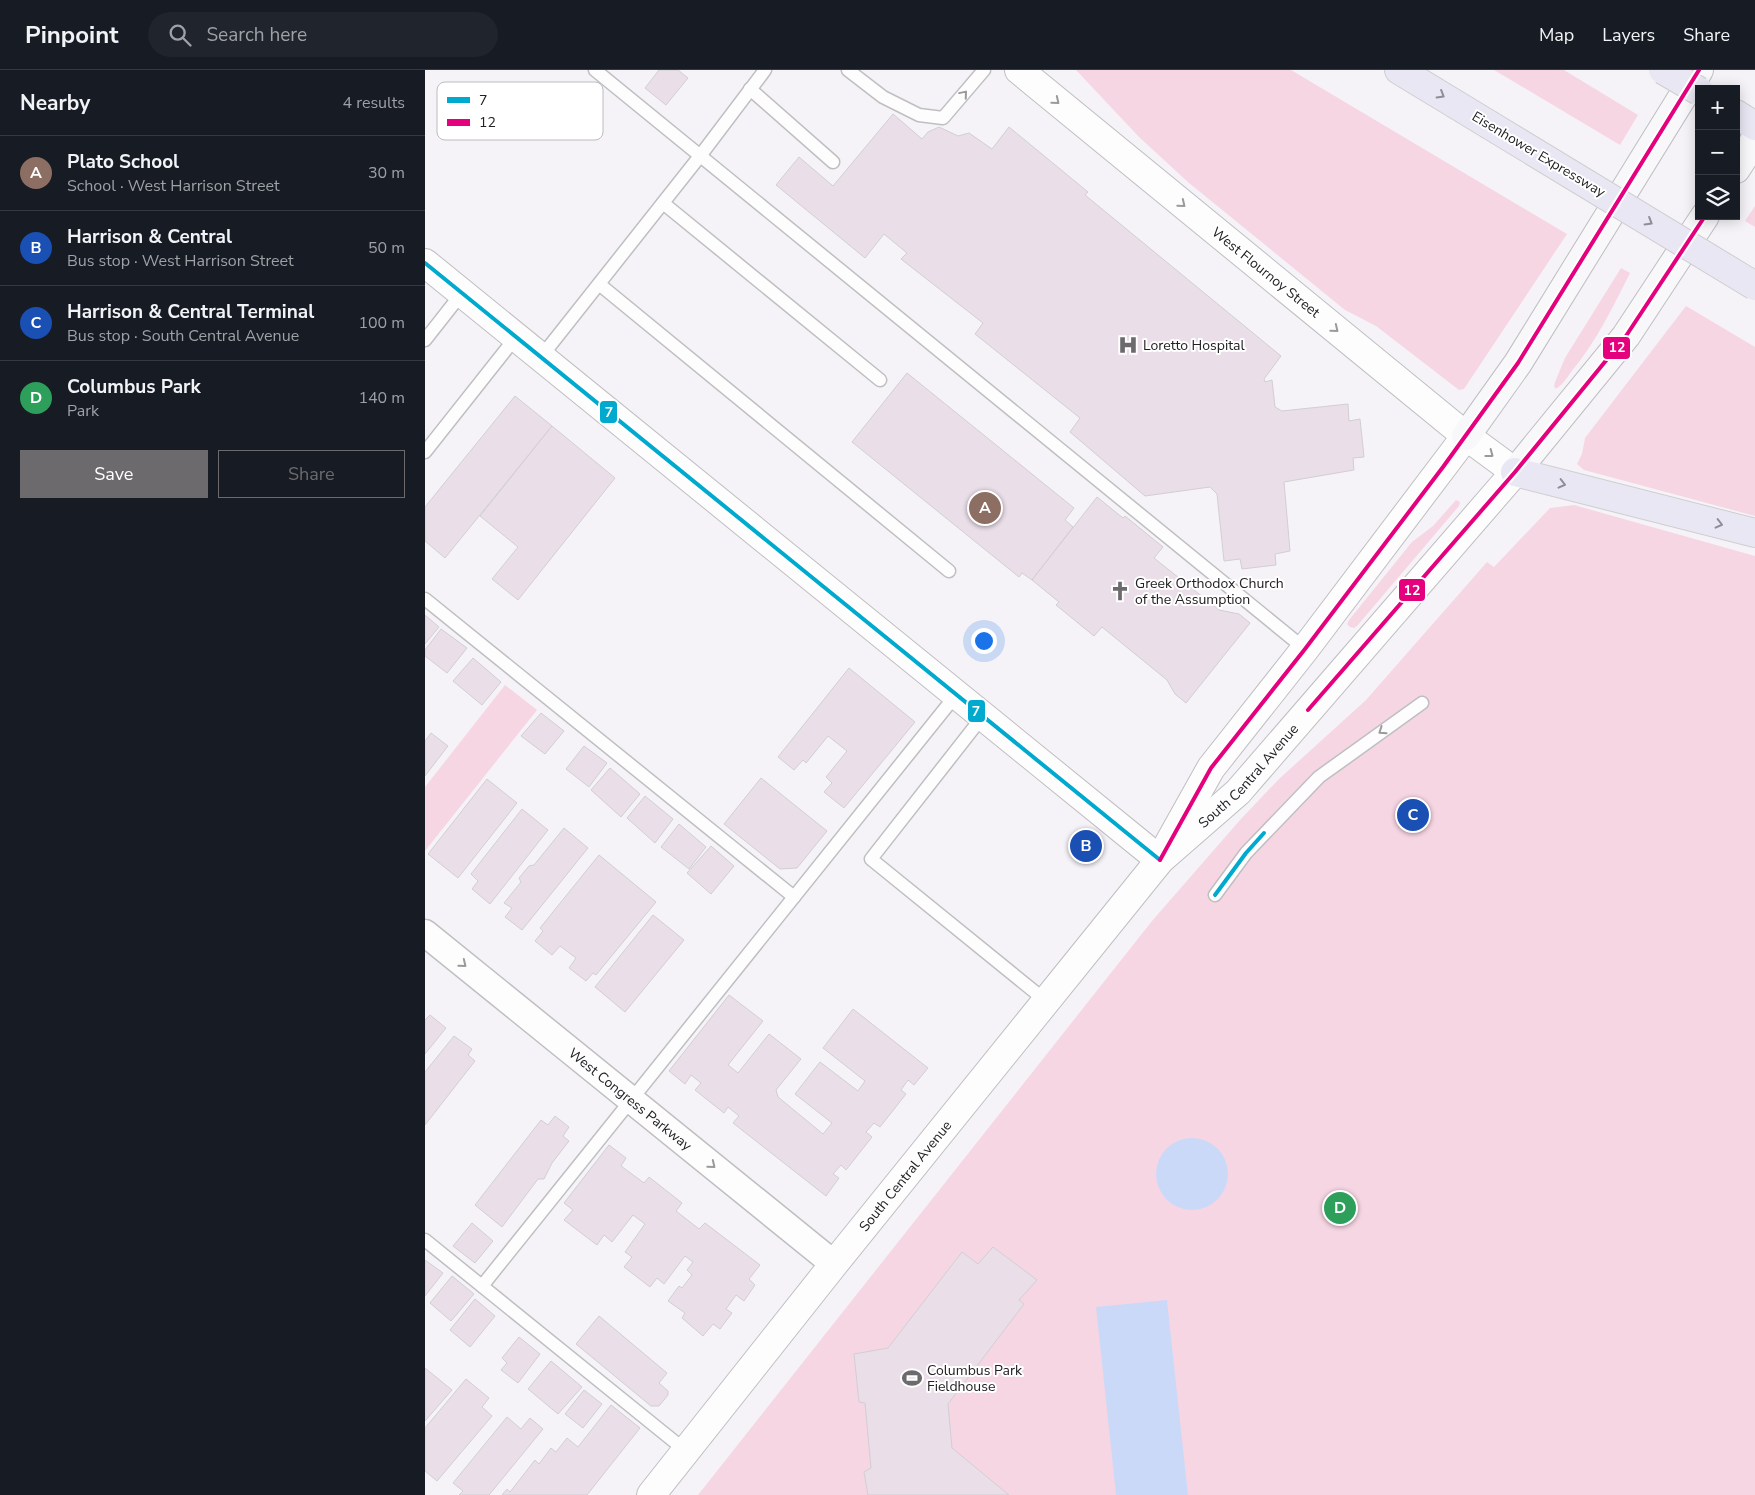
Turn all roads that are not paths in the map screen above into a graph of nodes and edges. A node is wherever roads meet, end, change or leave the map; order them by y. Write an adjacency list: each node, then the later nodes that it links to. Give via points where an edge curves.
1 (595, 70): 14 (lane)
2 (765, 70): 9 (lane)
3 (848, 70): 4 (lane, one-way to 4, via 883,97 919,115 943,118)
4 (984, 70)
5 (1019, 70): 27 (street, West Flournoy Street, one-way to 27)
6 (1399, 70): 21 (highway, Eisenhower Expressway, one-way to 21, bridge)
7 (1663, 70): 10 (highway, bridge)
8 (1699, 70): 27 (main road, South Central Avenue, via 1518,363)
9 (749, 89): 14 (lane); 15 (lane)
10 (1695, 90)
11 (1740, 117): 12 (highway)
12 (1755, 126)
13 (1755, 140): 16 (main road)
14 (700, 156): 17 (lane); 33 (lane)
15 (833, 162)
16 (1740, 163)
17 (663, 203): 20 (lane); 26 (lane)
18 (1702, 220): 29 (main road, South Central Avenue, via 1626,336)
19 (425, 263): 22 (street)
20 (599, 284): 25 (lane); 31 (lane)
21 (1755, 286)
22 (463, 293): 23 (street); 24 (lane)
23 (516, 337): 25 (street); 28 (lane)
24 (425, 340)
25 (541, 357): 34 (street)
26 (880, 380)
27 (1466, 436): 29 (street, West Flournoy Street, one-way to 29); 33 (street, South Central Avenue)
28 (425, 452)
29 (1515, 472): 30 (highway, one-way to 30); 37 (street, South Central Avenue, via 1237,792)
30 (1755, 532)
31 (949, 572)
32 (425, 599): 39 (lane)
33 (1305, 649): 37 (street, South Central Avenue, via 1211,768)
34 (957, 695): 36 (street); 39 (lane)
35 (1422, 703): 38 (lane, one-way to 38, via 1319,776 1246,853)
36 (983, 716): 37 (street); 41 (lane, via 871,859)
37 (1160, 860): 41 (street, South Central Avenue)
38 (1215, 896)
39 (794, 897): 42 (lane)
40 (425, 933): 42 (street, West Congress Parkway, one-way to 42)
41 (1046, 1001): 44 (street, South Central Avenue)
42 (631, 1100): 44 (street, West Congress Parkway, one-way to 44); 45 (lane)
43 (425, 1240): 45 (lane)
44 (834, 1264): 46 (street, South Central Avenue)
45 (482, 1286): 46 (lane)
46 (686, 1451): 47 (street, South Central Avenue)
47 (651, 1495)

